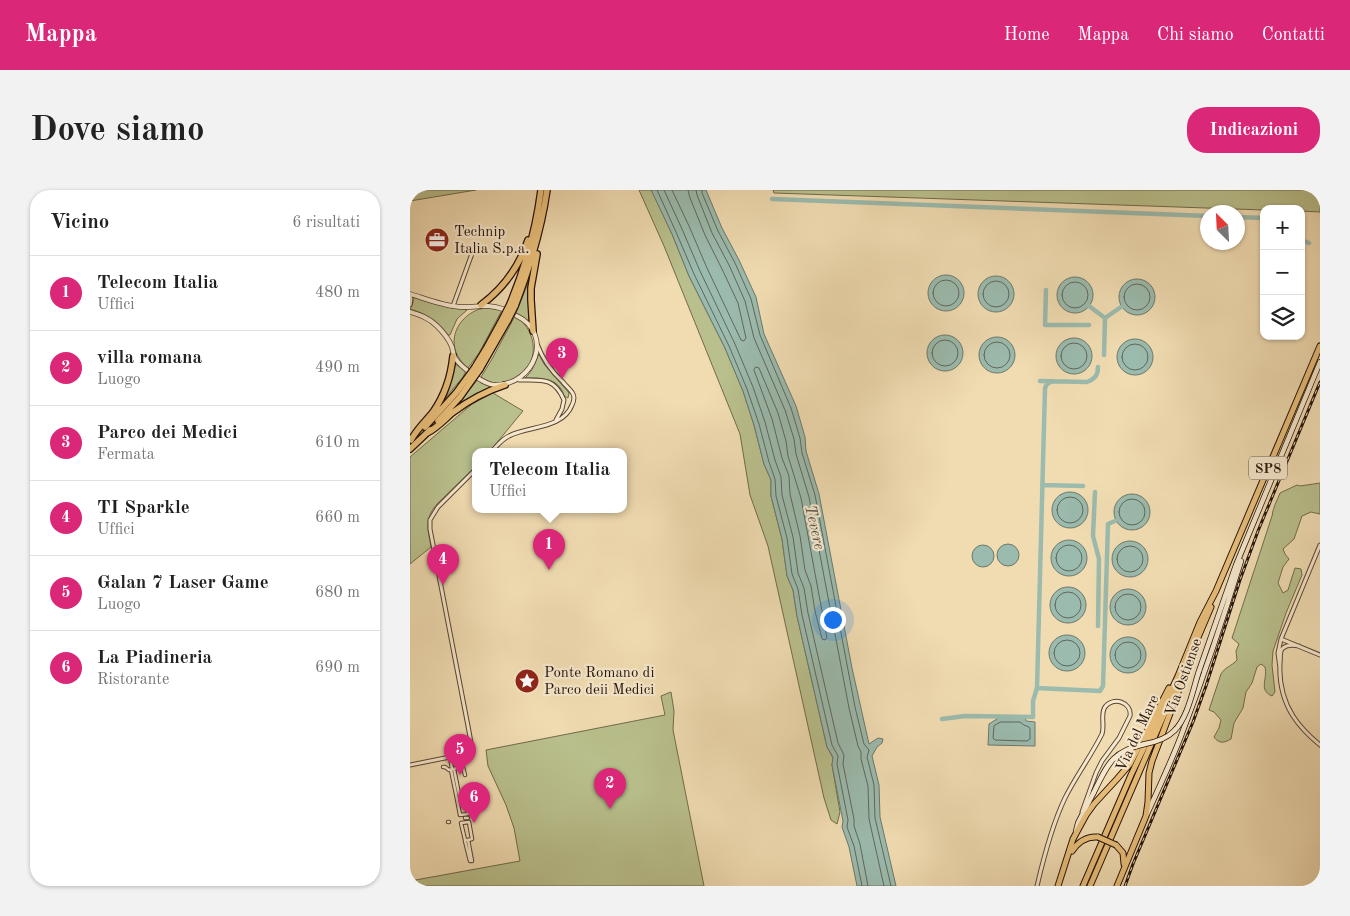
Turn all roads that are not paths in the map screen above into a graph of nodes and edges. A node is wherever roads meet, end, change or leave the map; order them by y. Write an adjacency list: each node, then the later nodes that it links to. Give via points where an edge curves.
1 (542, 190): 3 (highway)
2 (547, 190): 3 (highway)
3 (538, 226): 8 (highway, via 531,232 513,274); 12 (highway, via 541,236 531,288); 19 (highway, bridge, via 506,319)
4 (474, 248): 7 (street)
5 (410, 295): 6 (street); 7 (street)
6 (410, 305)
7 (453, 306): 8 (street)
8 (479, 306): 9 (street)
9 (503, 309)
10 (410, 312): 15 (street, via 425,317 447,337)
11 (517, 316): 12 (street)
12 (533, 331): 13 (street)
13 (536, 339): 17 (street, via 534,362); 21 (street, via 546,364 572,393)
14 (1320, 346): 30 (main road, Via del Mare / SP8)
15 (453, 356): 18 (street, via 482,381 493,386); 24 (highway, via 442,398)
16 (1320, 362): 29 (main road, Via Ostiense)
17 (518, 380): 18 (street); 20 (street, via 550,382 557,386)
18 (505, 384): 23 (highway, via 463,405)
19 (458, 395): 23 (highway); 24 (highway)
20 (564, 400): 21 (street); 22 (street)
21 (572, 406): 22 (street)
22 (556, 420): 25 (street, via 546,426 508,436)
23 (427, 433): 26 (highway)
24 (411, 441)
25 (495, 448)
26 (410, 449)
27 (472, 473): 38 (street, via 438,507 430,520 472,745 471,750)
28 (1320, 545): 31 (street)
29 (1244, 548): 47 (main road, Via Ostiense, via 1191,709); 48 (main road, Via Ostiense, bridge, via 1186,712 1177,728 1164,739 1131,747 1118,754 1107,766)
30 (1216, 591): 33 (main road, Via del Mare / SP8); 34 (main road, Via del Mare / SP8)
31 (1281, 639): 32 (street); 36 (street, via 1278,653)
32 (1298, 646): 35 (street); 36 (street, via 1282,648)
33 (1195, 647): 47 (main road, via 1152,761); 57 (main road, Via del Mare / SP8)
34 (1188, 652): 49 (main road, via 1131,761 1089,810); 56 (main road, Via del Mare / SP8, via 1130,775)
35 (1320, 655)
36 (1280, 668): 37 (street, via 1283,692 1291,712)
37 (1320, 744)
38 (457, 756): 39 (street); 42 (street)
39 (450, 757): 40 (street); 43 (street)
40 (444, 758): 41 (street); 43 (street, via 444,767)
41 (410, 765)
42 (458, 767): 43 (street); 44 (street, via 463,767)
43 (452, 769): 45 (street); 46 (street)
44 (465, 776)
45 (462, 798): 46 (street); 46 (street, via 468,814 460,815)
46 (457, 799)
47 (1144, 821): 53 (main road, Via Ostiense)
48 (1078, 823): 49 (main road, Via Ostiense); 54 (street, via 1101,764 1117,742 1131,713 1118,701 1104,708 1102,734 1062,805)
49 (1073, 839): 51 (main road, Via Ostiense)
50 (466, 840): 50 (street, via 472,839 469,822 461,823); 52 (street)
51 (1069, 855): 53 (main road, bridge, via 1083,840 1098,837 1120,848 1124,855); 55 (main road, Via Ostiense)
52 (471, 861)
53 (1123, 872): 58 (main road, Via Ostiense)
54 (1037, 886)
55 (1058, 886)
56 (1083, 886)
57 (1090, 886)
58 (1117, 886)

